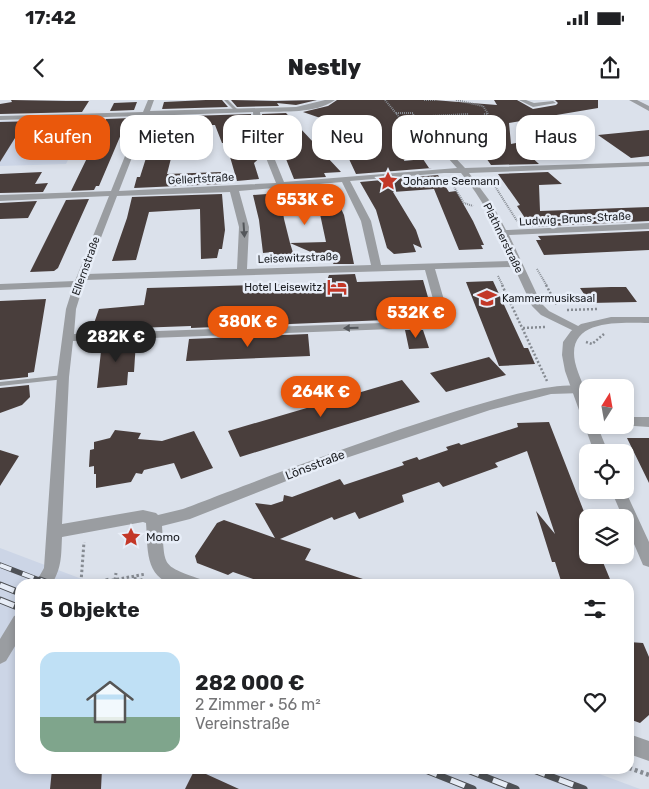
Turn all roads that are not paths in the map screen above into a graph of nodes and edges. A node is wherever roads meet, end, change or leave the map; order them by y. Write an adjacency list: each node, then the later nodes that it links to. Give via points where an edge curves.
1 (151, 100): 12 (street, Ellernstraße)
2 (226, 100): 11 (lane)
3 (285, 100): 8 (street)
4 (332, 100): 8 (street)
5 (522, 100): 7 (street, via 533,105)
6 (632, 100): 9 (street)
7 (553, 103)
8 (296, 109): 10 (street)
9 (649, 109)
10 (256, 110): 11 (street); 18 (street, via 258,128)
11 (237, 111): 12 (street)
12 (146, 113): 13 (street); 20 (street, Ellernstraße)
13 (0, 118)
14 (454, 160): 16 (street, Plathnerstraße)
15 (649, 164): 16 (street, Gellertstraße)
16 (463, 170): 17 (street, Gellertstraße); 23 (street, Plathnerstraße, via 488,205)
17 (346, 179): 18 (street, Gellertstraße); 26 (street, via 366,221)
18 (281, 185): 19 (street, Gellertstraße)
19 (234, 189): 20 (street, Gellertstraße); 27 (street, one-way to 27, via 244,227)
20 (113, 194): 21 (street, Gellertstraße); 28 (street, Ellernstraße)
21 (0, 198)
22 (649, 226): 23 (street, Ludwig-Bruns-Straße)
23 (502, 233): 24 (street, Plathnerstraße)
24 (516, 264): 25 (street, Leisewitzstraße); 31 (street, Plathnerstraße, via 536,304 545,313)
25 (429, 267): 26 (street, Leisewitzstraße); 32 (street, one-way to 32, via 445,324)
26 (377, 268): 27 (street, Leisewitzstraße)
27 (242, 272): 28 (street, Leisewitzstraße)
28 (80, 281): 29 (street, Leisewitzstraße); 32 (street, Ellernstraße, via 71,309)
29 (0, 287)
30 (649, 320): 31 (street, via 604,322)
31 (578, 330): 35 (street, via 571,337 567,354)
32 (68, 338): 33 (street, Ellernstraße)
33 (63, 377): 34 (lane); 41 (street, Ellernstraße)
34 (0, 384)
35 (578, 390): 36 (street); 40 (street, Lönsstraße, via 551,390 487,406 335,456 185,515)
36 (579, 393)
37 (634, 422): 38 (street)
38 (649, 422)
39 (622, 499): 42 (street)
40 (154, 522): 41 (street, Lönsstraße, via 152,517 142,516); 44 (street, via 157,563 166,572)
41 (55, 532): 43 (street, Ellernstraße, via 52,569)
42 (649, 560)
43 (46, 579)
44 (182, 579)
45 (15, 630): 46 (street)
46 (0, 655)
47 (634, 746): 48 (street)
48 (649, 751)

